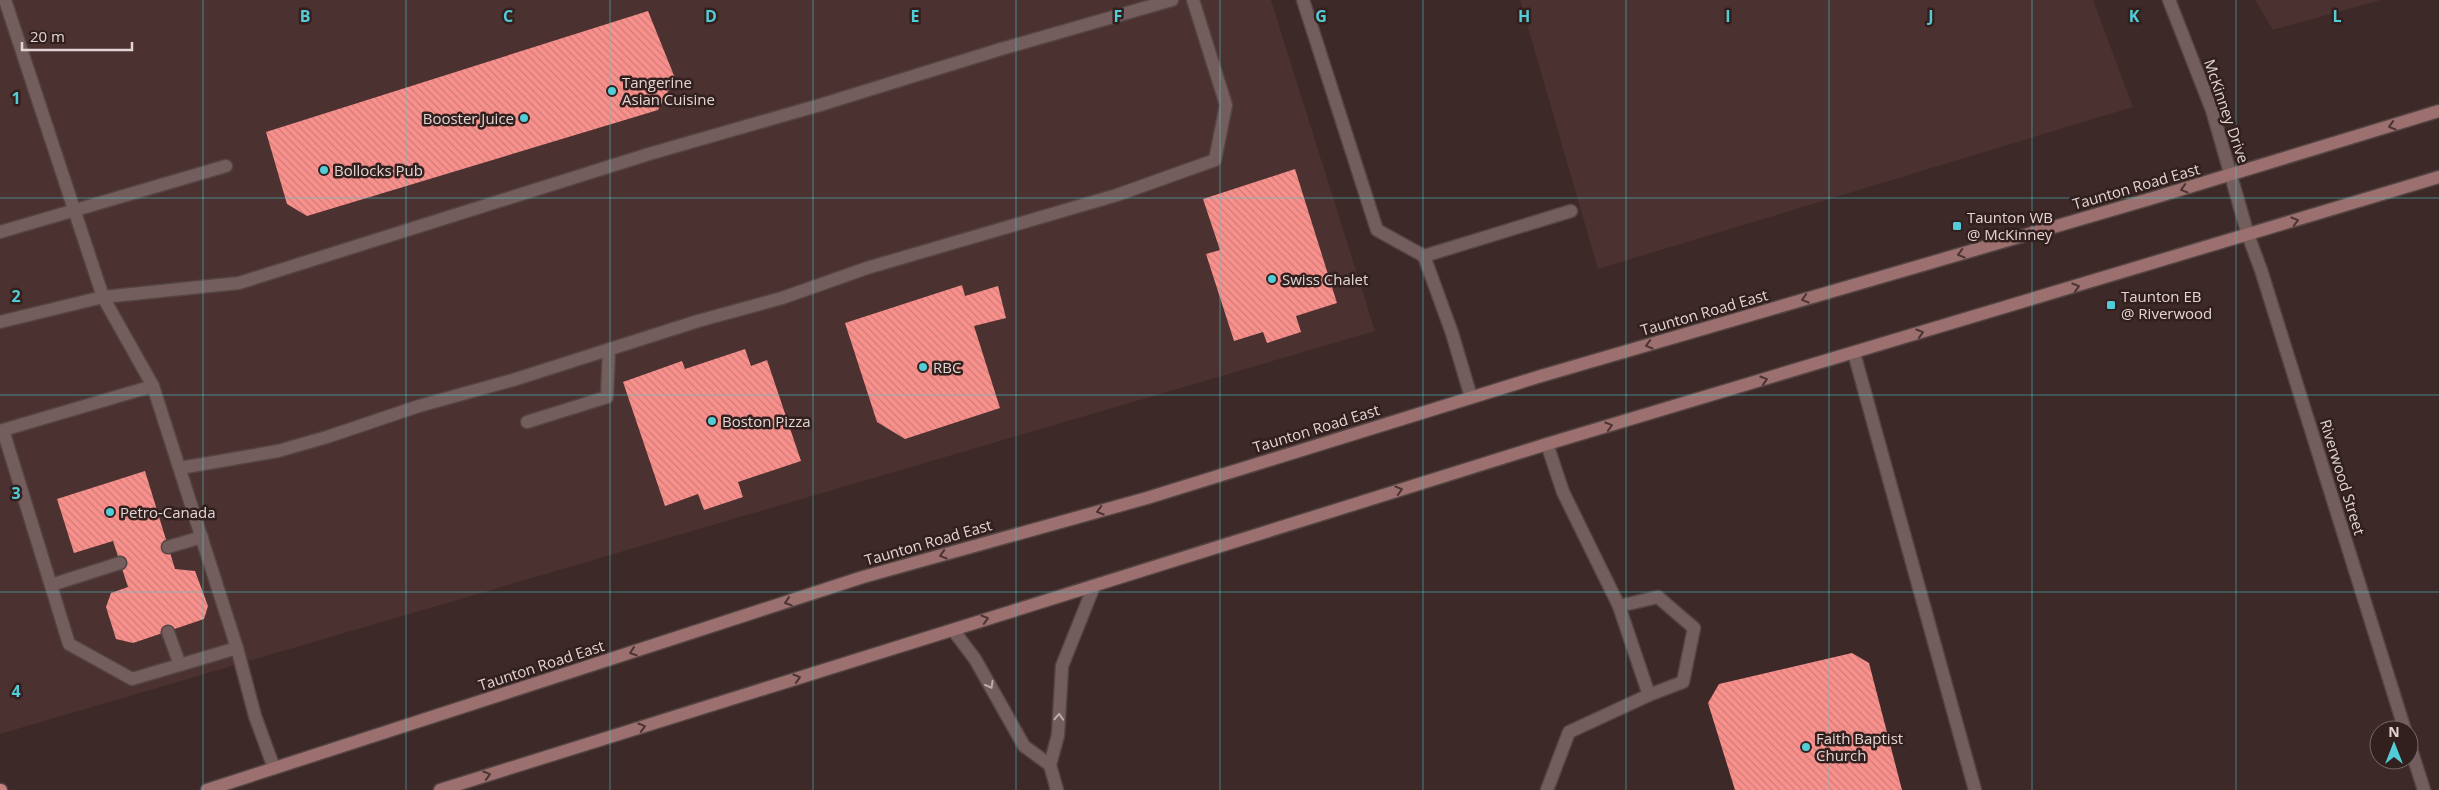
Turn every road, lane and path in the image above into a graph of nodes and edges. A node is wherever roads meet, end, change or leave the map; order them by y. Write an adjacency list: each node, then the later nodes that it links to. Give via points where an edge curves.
1 (5, 0): 10 (street)
2 (1172, 0): 15 (street, via 640,157 239,283)
3 (1193, 0): 17 (street, via 1226,105 1215,160 1117,195 867,268 782,298)
4 (1303, 0): 14 (street, via 1377,230)
5 (2169, 0): 8 (street, McKinney Drive, via 2212,110)
6 (2439, 111): 8 (main road, Taunton Road East, one-way to 8)
7 (226, 166): 10 (street)
8 (2231, 175): 13 (street, McKinney Drive); 20 (main road, Taunton Road East, one-way to 20)
9 (2439, 177): 13 (main road, one-way to 9)
10 (74, 210): 12 (street); 15 (street)
11 (1571, 211): 14 (street)
12 (0, 232)
13 (2248, 235): 18 (main road, one-way to 13); 35 (street, Riverwood Street)
14 (1424, 256): 20 (street)
15 (103, 297): 16 (street); 19 (street)
16 (0, 322)
17 (609, 349): 21 (street, via 607,397); 23 (street, via 419,406 327,438 278,451)
18 (1854, 353): 22 (main road, one-way to 18); 43 (street)
19 (153, 386): 23 (street); 27 (street, via 3,430)
20 (1471, 397): 37 (main road, Taunton Road East, one-way to 37, via 1147,498 863,577)
21 (527, 422)
22 (1548, 444): 28 (main road, one-way to 22); 29 (street, via 1563,492)
23 (180, 468): 24 (street)
24 (202, 536): 25 (street); 32 (street)
25 (168, 547)
26 (120, 563): 27 (street)
27 (51, 585): 33 (street, via 69,644 132,679)
28 (1094, 586): 30 (main road, one-way to 28); 36 (street, one-way to 28, via 1058,735 1062,666)
29 (1619, 606): 34 (street); 34 (street, via 1658,597 1694,628 1683,682)
30 (953, 630): 36 (street, one-way to 36, via 975,659 1024,746); 40 (main road, one-way to 30)
31 (168, 632): 33 (street)
32 (237, 648): 33 (street); 37 (street, via 255,716)
33 (180, 665)
34 (1648, 695): 42 (street, via 1568,732)
35 (2402, 720)
36 (1050, 765): 41 (street)
37 (274, 768): 39 (main road, Taunton Road East)
38 (2418, 770): 44 (street)
39 (207, 790)
40 (440, 790)
41 (1057, 790)
42 (1547, 790)
43 (1975, 790)
44 (2424, 790)

